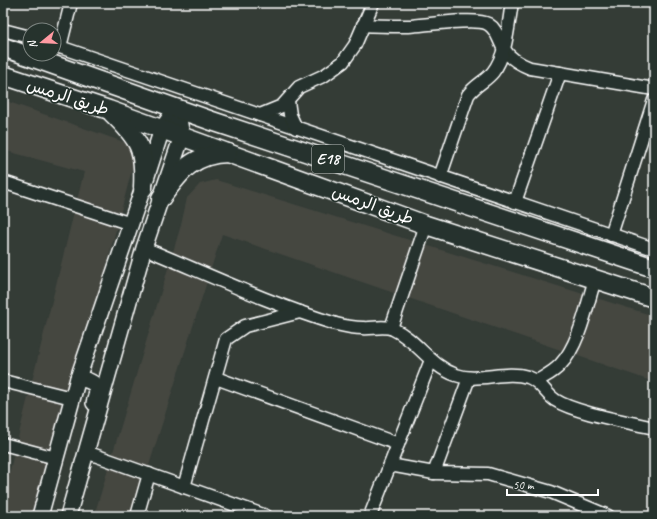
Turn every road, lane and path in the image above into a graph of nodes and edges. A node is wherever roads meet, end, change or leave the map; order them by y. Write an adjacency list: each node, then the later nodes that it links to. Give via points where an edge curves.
1 (71, 3): 6 (street)
2 (373, 3): 4 (street)
3 (512, 3): 10 (street)
4 (363, 25): 10 (street, via 407,26 480,21 496,32); 15 (street, via 343,62 325,75 299,87)
5 (3, 30): 7 (street)
6 (62, 31)
7 (22, 35)
8 (3, 47): 16 (highway, طريق الرمس / E18)
9 (62, 48): 18 (street)
10 (504, 48): 11 (street, via 510,57 520,64); 23 (street, via 493,71 468,95)
11 (560, 73): 13 (street); 27 (street)
12 (3, 75): 17 (highway, طريق الرمس / E18)
13 (654, 89)
14 (654, 100): 30 (street)
15 (288, 101): 18 (street, via 275,110); 19 (street, via 290,115)
16 (174, 109): 20 (main road); 21 (main road, via 181,125); 33 (highway, طريق الرمس / E18)
17 (108, 110): 20 (highway, طريق الرمس / E18); 25 (highway, via 139,143 145,166)
18 (260, 115): 19 (street)
19 (296, 128): 23 (street)
20 (162, 129): 21 (highway, طريق الرمس / E18); 25 (main road)
21 (182, 136): 22 (highway, طريق الرمس / E18); 26 (main road)
22 (228, 153): 26 (highway, via 209,155 191,163 176,177); 29 (highway, طريق الرمس / E18)
23 (440, 177): 27 (street)
24 (3, 182): 28 (street)
25 (144, 188): 28 (main road)
26 (161, 198): 31 (main road)
27 (515, 202): 30 (street)
28 (131, 224): 39 (main road)
29 (426, 225): 34 (highway, طريق الرمس / E18); 37 (street)
30 (611, 235): 32 (street)
31 (144, 248): 36 (street); 48 (main road)
32 (654, 249)
33 (654, 268)
34 (595, 279): 35 (highway, طريق الرمس / E18); 43 (street, via 568,356)
35 (654, 298)
36 (300, 312): 37 (street, via 338,324 361,328); 40 (street, via 245,326 233,332 226,339)
37 (391, 328): 38 (street)
38 (431, 360): 41 (street, via 442,369); 47 (street)
39 (78, 378): 44 (main road); 48 (main road, via 93,383 98,392 83,439)
40 (216, 378): 47 (street); 53 (street)
41 (469, 378): 43 (street, via 516,375); 51 (street)
42 (3, 381): 44 (street)
43 (537, 382): 45 (street, via 555,400 573,408)
44 (72, 398): 49 (main road)
45 (654, 428)
46 (3, 444): 49 (street)
47 (398, 444): 50 (street)
48 (86, 452): 52 (street); 55 (main road)
49 (56, 458): 54 (main road)
50 (390, 465): 51 (street); 58 (street)
51 (434, 473): 59 (street, via 488,474 551,492)
52 (149, 474): 53 (street); 56 (street)
53 (184, 487): 57 (street)
54 (40, 516)
55 (68, 516)
56 (137, 516)
57 (266, 516)
58 (370, 516)
59 (608, 516)

